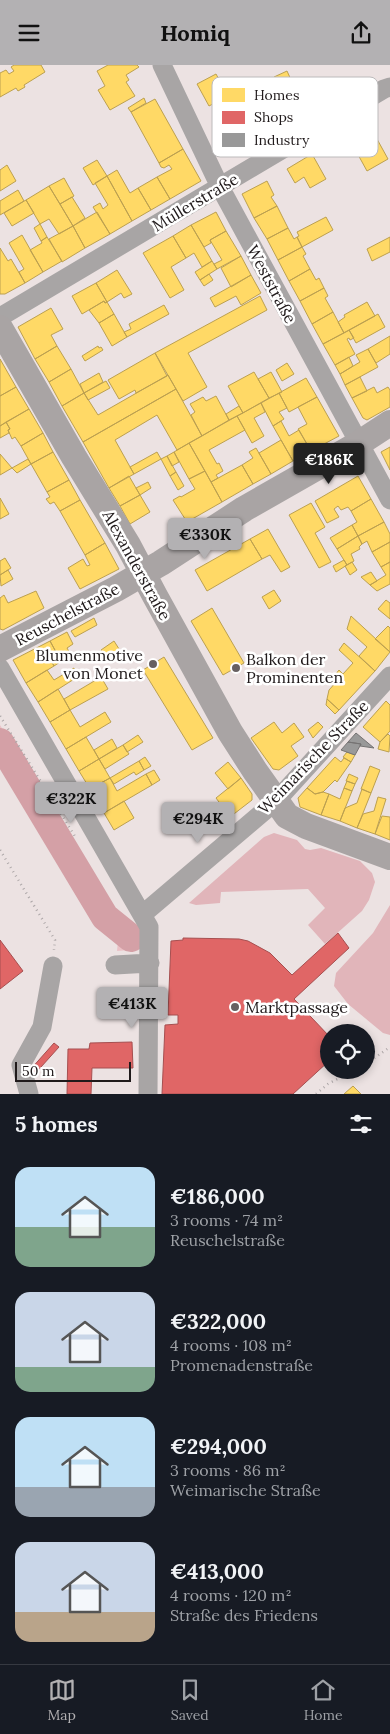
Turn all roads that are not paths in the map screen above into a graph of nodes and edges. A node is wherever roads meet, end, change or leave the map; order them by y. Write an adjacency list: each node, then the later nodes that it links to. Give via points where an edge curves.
1 (162, 65): 3 (street, Weststraße)
2 (273, 157): 3 (street, Müllerstraße)
3 (220, 187): 4 (street, Müllerstraße); 7 (street, Weststraße)
4 (0, 317)
5 (0, 328): 9 (street, Alexanderstraße)
6 (390, 423): 7 (street, Reuschelstraße)
7 (358, 444): 8 (street, Weststraße); 9 (street, Reuschelstraße, via 244,509)
8 (390, 500)
9 (143, 573): 10 (street, Reuschelstraße); 13 (street, Alexanderstraße, via 230,732)
10 (0, 649)
11 (0, 668): 15 (street)
12 (390, 676): 13 (street, Weimarische Straße)
13 (276, 801): 14 (street, Alexanderstraße, via 297,823); 15 (street, Weimarische Straße)
14 (390, 857)
15 (143, 914): 16 (street, via 149,927)
16 (150, 963): 17 (street); 20 (street)
17 (115, 965)
18 (53, 966): 19 (street, via 42,1027 21,1065)
19 (29, 1094)
20 (148, 1094)

